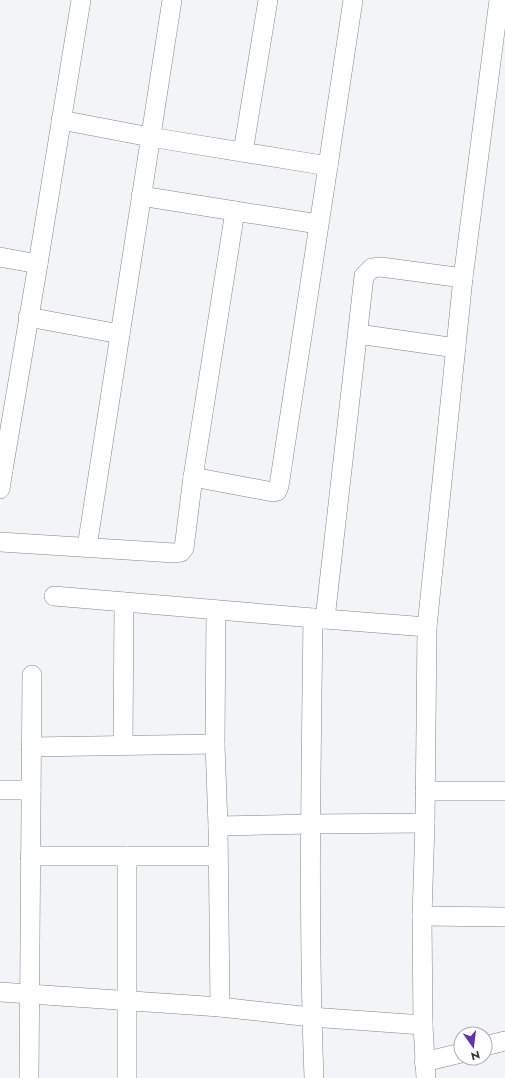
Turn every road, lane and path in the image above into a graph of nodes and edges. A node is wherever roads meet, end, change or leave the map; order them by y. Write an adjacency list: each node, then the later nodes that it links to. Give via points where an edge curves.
1 (81, 0): 6 (street)
2 (172, 0): 7 (street)
3 (268, 0): 8 (street)
4 (353, 0): 9 (street)
5 (499, 0): 15 (street)
6 (61, 120): 7 (street); 14 (street)
7 (150, 137): 8 (street); 10 (street)
8 (243, 152): 9 (street)
9 (328, 166): 12 (street)
10 (141, 196): 11 (street); 17 (street)
11 (235, 211): 12 (street); 21 (street)
12 (318, 224): 21 (street, via 277,491)
13 (0, 257): 14 (street)
14 (38, 264): 16 (street)
15 (463, 278): 18 (street, via 381,266 372,268 364,276); 19 (street)
16 (28, 317): 17 (street); 20 (street)
17 (120, 334): 24 (street)
18 (358, 334): 19 (street); 28 (street)
19 (456, 348): 29 (street)
20 (1, 470): 22 (street)
21 (193, 476): 24 (street, via 184,548 181,552)
22 (0, 489)
23 (0, 542): 24 (street)
24 (87, 547)
25 (54, 596): 26 (street)
26 (124, 602): 27 (street); 32 (street)
27 (216, 610): 28 (street); 31 (street)
28 (319, 618): 29 (street); 39 (street)
29 (427, 627): 36 (street)
30 (32, 675): 33 (street)
31 (215, 744): 32 (street); 40 (street)
32 (123, 745): 33 (street)
33 (31, 747): 35 (street)
34 (0, 790): 35 (street)
35 (31, 790): 41 (street)
36 (425, 791): 37 (street); 38 (street)
37 (505, 791)
38 (425, 823): 39 (street); 44 (street)
39 (311, 824): 40 (street); 50 (street)
40 (218, 826): 43 (street)
41 (30, 856): 42 (street); 47 (street)
42 (127, 856): 43 (street); 48 (street)
43 (218, 856): 49 (street)
44 (422, 916): 45 (street); 51 (street)
45 (505, 917)
46 (0, 992): 47 (street)
47 (29, 994): 48 (street); 56 (street)
48 (127, 1001): 49 (street); 57 (street)
49 (220, 1007): 50 (street)
50 (312, 1017): 51 (street); 58 (street)
51 (423, 1026): 55 (street)
52 (505, 1041): 53 (street)
53 (493, 1044)
54 (453, 1057): 55 (street)
55 (425, 1070)
56 (29, 1078)
57 (127, 1078)
58 (314, 1078)

